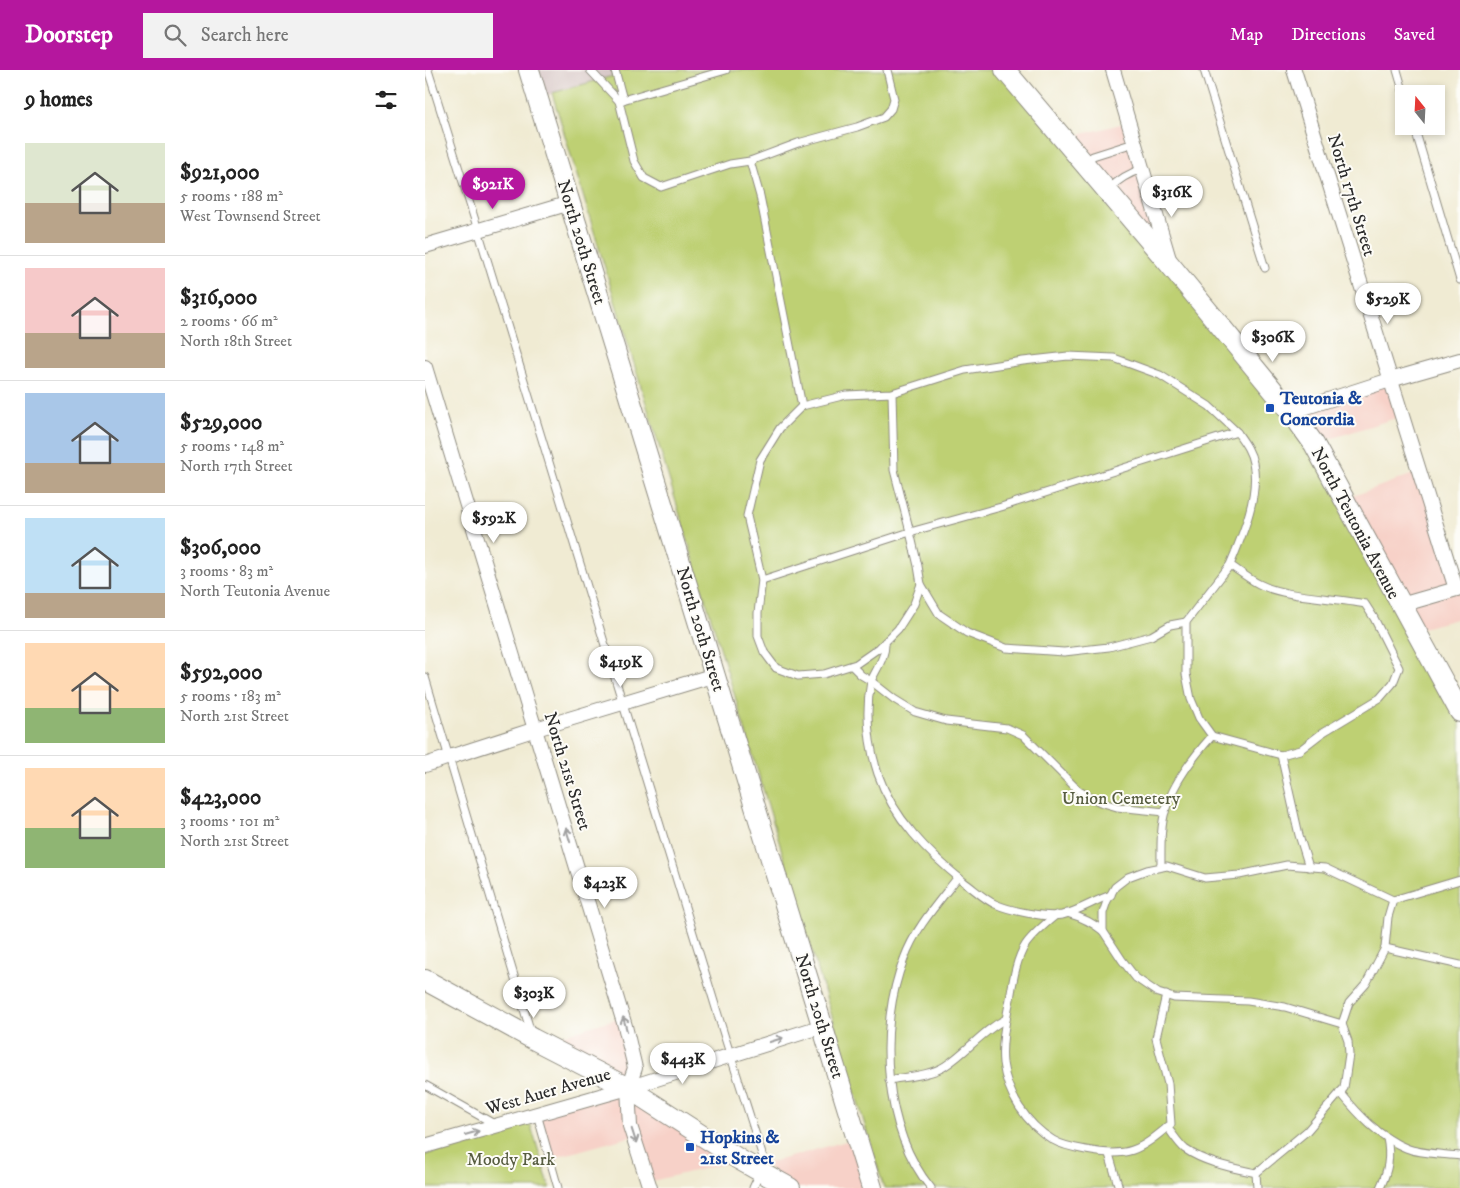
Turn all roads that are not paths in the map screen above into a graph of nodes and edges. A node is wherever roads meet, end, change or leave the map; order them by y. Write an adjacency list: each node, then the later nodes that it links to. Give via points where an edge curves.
1 (428, 70): 21 (lane)
2 (529, 70): 20 (main road, North 20th Street)
3 (590, 70): 13 (lane)
4 (615, 70): 13 (lane)
5 (726, 70): 13 (lane)
6 (887, 70): 16 (lane, via 894,99 884,117)
7 (1005, 70): 17 (main road, North Teutonia Avenue)
8 (1113, 70): 15 (street)
9 (1204, 70): 24 (lane)
10 (1294, 70): 28 (street, North 17th Street)
11 (1397, 70): 12 (lane)
12 (1401, 85)
13 (621, 101): 16 (lane, via 634,161 644,178 661,187 730,164)
14 (1417, 135): 25 (lane)
15 (1134, 143): 17 (lane, via 1093,156); 18 (street)
16 (750, 161): 30 (lane)
17 (1085, 163): 19 (main road, North Teutonia Avenue)
18 (1143, 174): 19 (lane, via 1130,173); 23 (street)
19 (1108, 190): 23 (main road, North Teutonia Avenue)
20 (570, 203): 21 (street); 42 (main road, North 20th Street)
21 (478, 230): 22 (street); 45 (lane)
22 (425, 246)
23 (1171, 266): 31 (main road, North Teutonia Avenue)
24 (1265, 268)
25 (1460, 280)
26 (1460, 360): 28 (street)
27 (425, 367): 47 (street, North 21st Street)
28 (1390, 380): 31 (street); 37 (street, North 17th Street)
29 (892, 393): 30 (lane, via 846,395); 32 (lane, via 965,370 1068,356 1114,358 1160,374 1209,406); 33 (lane, via 894,470)
30 (802, 406): 35 (lane, via 780,428 760,460 751,491 747,516)
31 (1291, 412): 38 (main road, North Teutonia Avenue, via 1314,444)
32 (1237, 432): 33 (lane, via 1001,507); 34 (lane, via 1248,447 1254,464 1254,485 1251,507)
33 (909, 532): 35 (lane); 36 (lane)
34 (1230, 565): 39 (lane); 49 (lane, via 1259,584 1281,591 1365,604 1399,668 1393,684 1380,698 1299,750)
35 (762, 580): 41 (lane, via 758,636 764,652 776,668 798,676 824,674)
36 (921, 584): 39 (lane, via 939,614 967,633 1006,648 1064,652 1109,647 1151,636 1170,625); 40 (lane, via 914,604)
37 (1458, 588): 38 (street)
38 (1401, 605): 46 (main road, North Teutonia Avenue)
39 (1186, 622): 48 (lane, via 1186,674 1191,699)
40 (885, 642): 41 (lane); 44 (lane, via 884,655)
41 (852, 666): 44 (lane)
42 (715, 675): 45 (street); 68 (main road, North 20th Street)
43 (425, 677): 50 (lane)
44 (871, 681): 52 (lane, via 915,712 946,721 1007,728 1023,735 1079,791 1100,802); 55 (lane, via 867,702 869,738 878,775 907,827)
45 (621, 702): 47 (street); 70 (lane)
46 (1460, 712)
47 (536, 729): 50 (street); 73 (street, North 21st Street, one-way to 47, via 635,1068 633,1056)
48 (1212, 736): 49 (lane); 52 (lane, via 1197,752)
49 (1281, 755): 54 (lane)
50 (450, 757): 51 (street); 69 (lane)
51 (425, 765)
52 (1165, 812): 53 (lane)
53 (1161, 867): 54 (lane, via 1176,868 1205,878 1287,865); 57 (lane, via 1128,877 1115,886)
54 (1309, 867): 58 (lane, via 1325,868)
55 (958, 876): 60 (lane, via 995,904 1041,915); 71 (lane, via 919,928 904,958 896,984 887,1044)
56 (1460, 880): 58 (lane)
57 (1111, 894): 59 (lane); 61 (lane, via 1103,913)
58 (1393, 900): 62 (lane)
59 (1067, 913): 60 (lane); 61 (lane, via 1094,923)
60 (1056, 915): 66 (lane, via 1025,945 1017,964)
61 (1103, 931): 65 (lane, via 1136,978)
62 (1385, 948): 63 (lane); 67 (lane, via 1366,984 1349,1003)
63 (1460, 965)
64 (425, 980): 69 (main road)
65 (1166, 996): 67 (lane, via 1275,1005); 77 (lane, via 1156,1038 1168,1084 1171,1124)
66 (1006, 1019): 71 (lane, via 995,1024 943,1068); 80 (lane, via 1003,1062 1007,1084 1021,1110 1054,1141 1071,1148)
67 (1342, 1024): 74 (lane, via 1349,1054 1344,1088)
68 (823, 1026): 70 (street, West Auer Avenue, one-way to 68); 87 (main road, North 20th Street)
69 (533, 1039): 73 (main road)
70 (730, 1054): 73 (street, West Auer Avenue); 83 (lane)
71 (889, 1080): 88 (lane, via 907,1145)
72 (425, 1084): 76 (lane)
73 (628, 1088): 75 (street, West Auer Avenue); 83 (main road); 85 (street, North 21st Street, one-way to 85, via 631,1126)
74 (1340, 1092): 78 (lane, via 1357,1113); 82 (lane, via 1307,1131)
75 (537, 1114): 76 (street, West Auer Avenue); 84 (lane)
76 (496, 1126): 79 (street, West Auer Avenue, one-way to 76)
77 (1167, 1127): 80 (lane, via 1135,1150); 82 (lane, via 1184,1148 1203,1158)
78 (1387, 1138): 81 (lane, via 1407,1149); 91 (lane, via 1389,1164)
79 (425, 1146)
80 (1109, 1154): 89 (lane)
81 (1460, 1156)
82 (1256, 1173): 90 (lane)
83 (761, 1179): 86 (main road)
84 (558, 1188)
85 (650, 1188)
86 (790, 1188)
87 (872, 1188)
88 (931, 1188)
89 (1119, 1188)
90 (1257, 1188)
91 (1380, 1188)

